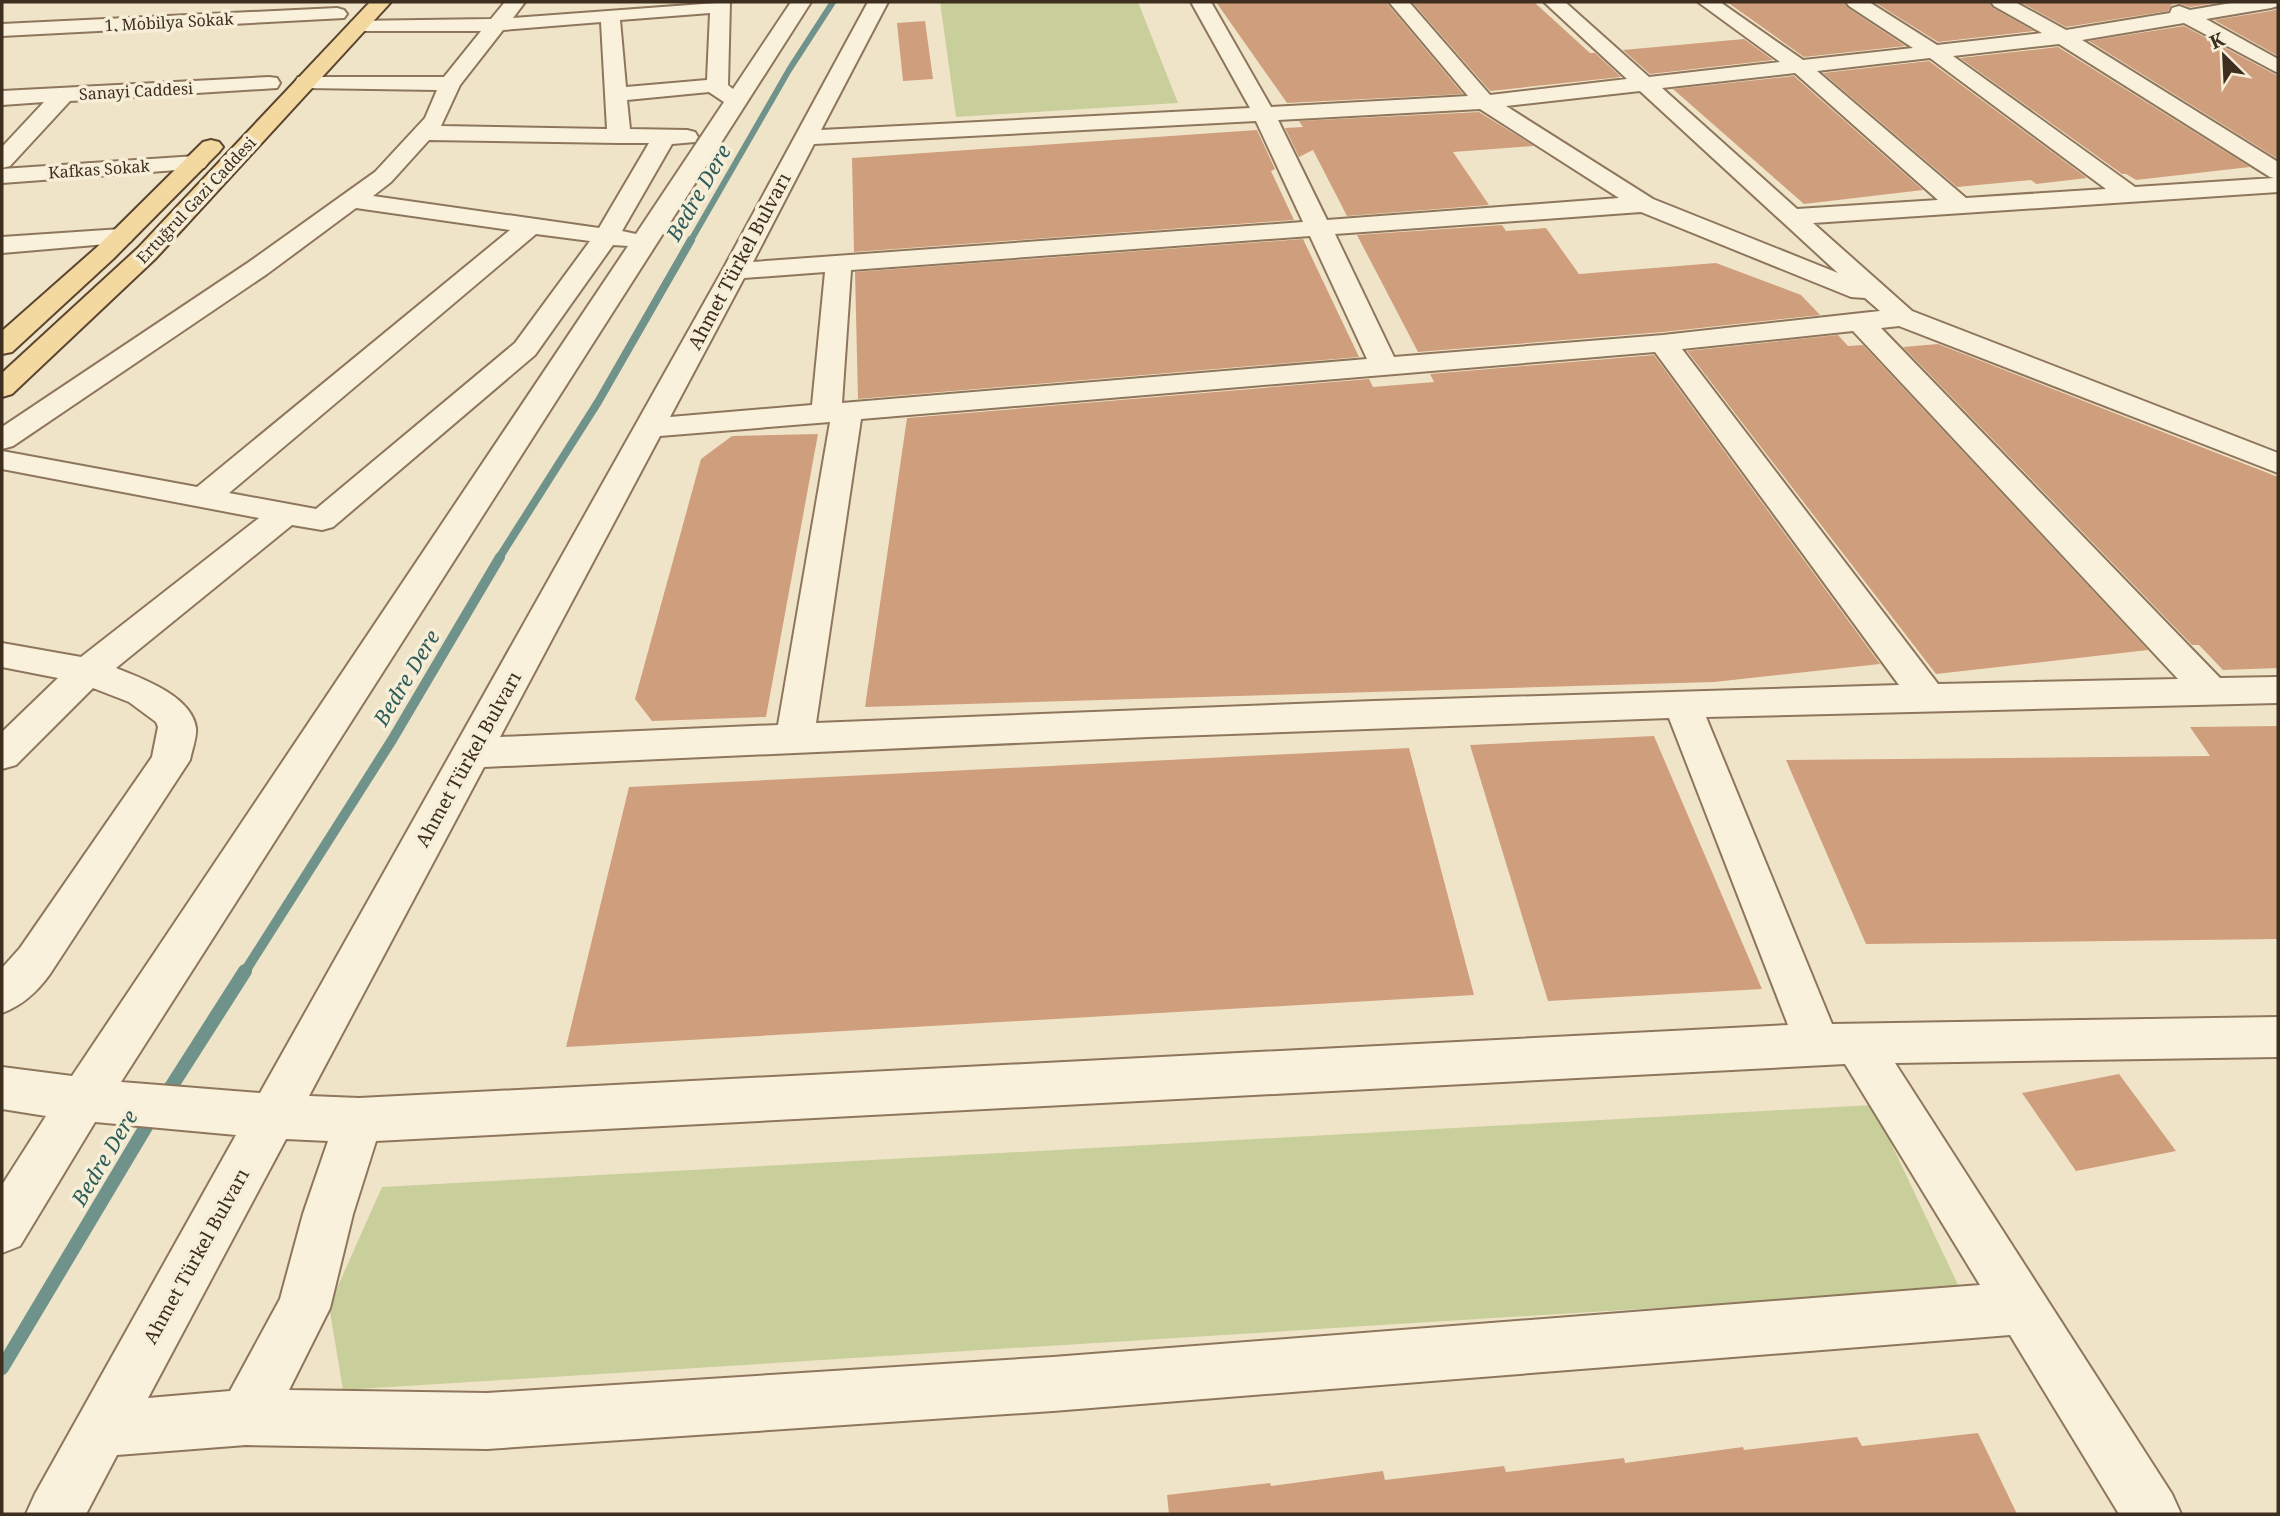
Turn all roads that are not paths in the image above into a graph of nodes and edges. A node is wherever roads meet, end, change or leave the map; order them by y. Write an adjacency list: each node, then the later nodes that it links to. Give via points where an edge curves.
1 (381, 2): 15 (main road, Ertuğrul Gazi Caddesi)
2 (515, 2): 18 (street)
3 (802, 2): 30 (street)
4 (878, 2): 42 (street, Ahmet Türkel Bulvarı)
5 (1201, 2): 36 (street)
6 (1399, 2): 34 (street)
7 (1554, 2): 29 (street)
8 (1708, 2): 25 (street)
9 (1856, 2): 22 (street)
10 (2001, 2): 21 (street)
11 (2158, 2): 17 (street)
12 (2271, 2): 17 (street)
13 (720, 4): 16 (street, 1. Mobilya Sokak); 30 (street)
14 (32, 11): 19 (street)
15 (348, 13): 18 (street, 1. Mobilya Sokak); 19 (street, 1. Mobilya Sokak); 20 (main road, Ertuğrul Gazi Caddesi); 26 (main road, Ertuğrul Gazi Caddesi)
16 (610, 15): 18 (street, 1. Mobilya Sokak); 32 (street)
17 (2186, 16): 21 (street); 24 (street)
18 (496, 25): 28 (street)
19 (5, 34)
20 (318, 34)
21 (2063, 37): 22 (street); 45 (street)
22 (1936, 53): 25 (street); 48 (street)
23 (289, 64): 27 (main road)
24 (2278, 67)
25 (1801, 68): 29 (street); 51 (street)
26 (306, 82): 27 (main road); 28 (street); 66 (main road, Ertuğrul Gazi Caddesi, via 147,253)
27 (270, 83): 31 (street, Sanayi Caddesi); 35 (main road)
28 (450, 84): 38 (street, via 435,120)
29 (1646, 85): 34 (street); 52 (street)
30 (727, 92): 32 (street); 41 (street)
31 (63, 95): 33 (street, Sanayi Caddesi); 43 (street)
32 (616, 95): 39 (street)
33 (2, 98)
34 (1484, 102): 36 (street); 50 (street)
35 (251, 103)
36 (1265, 115): 42 (street); 54 (street)
37 (223, 133): 44 (main road, Ertuğrul Gazi Caddesi)
38 (424, 133): 39 (street); 49 (street, via 383,177)
39 (618, 136): 40 (street)
40 (666, 136): 41 (street); 56 (street)
41 (713, 137): 57 (street)
42 (805, 138): 60 (street, Ahmet Türkel Bulvarı)
43 (2, 161)
44 (196, 163): 46 (street, Kafkas Sokak); 55 (main road, Ertuğrul Gazi Caddesi)
45 (2278, 172)
46 (2, 176)
47 (2278, 185): 48 (street)
48 (2130, 195): 51 (street)
49 (351, 200): 53 (street); 69 (street)
50 (1644, 204): 54 (street); 61 (street)
51 (1960, 206): 52 (street)
52 (1792, 217): 61 (street)
53 (529, 227): 56 (street); 72 (street)
54 (1318, 227): 59 (street); 65 (street)
55 (121, 237): 58 (street); 64 (main road, Ertuğrul Gazi Caddesi)
56 (606, 237): 57 (street); 73 (street, via 525,349 322,520)
57 (645, 242): 87 (street)
58 (2, 245)
59 (839, 263): 60 (street); 67 (street)
60 (735, 271): 68 (street, Ahmet Türkel Bulvarı)
61 (1893, 309): 62 (street); 71 (street)
62 (1860, 322): 63 (street); 77 (street)
63 (1663, 343): 65 (street); 78 (street)
64 (2, 346)
65 (1385, 367): 67 (street)
66 (2, 388)
67 (836, 412): 68 (street); 80 (street)
68 (649, 428): 81 (street, Ahmet Türkel Bulvarı)
69 (2, 440)
70 (2, 460): 72 (street)
71 (2278, 464)
72 (203, 498): 73 (street)
73 (286, 513): 75 (street)
74 (2, 655): 75 (street)
75 (88, 671): 82 (street); 83 (street, via 142,693 171,714 177,727 171,760 35,961)
76 (2278, 690): 77 (street)
77 (2211, 691): 78 (street)
78 (1926, 695): 79 (street)
79 (1682, 704): 80 (street); 85 (street)
80 (795, 737): 81 (street)
81 (471, 753): 88 (street, Ahmet Türkel Bulvarı)
82 (2, 755)
83 (2, 994)
84 (2278, 1037): 85 (street)
85 (1837, 1044): 89 (street); 91 (street)
86 (2, 1088): 87 (street)
87 (100, 1102): 88 (street); 90 (street)
88 (272, 1117): 89 (street); 93 (street, Ahmet Türkel Bulvarı)
89 (359, 1120): 92 (street, via 304,1308)
90 (2, 1229)
91 (2022, 1308): 92 (street, via 1053,1384 487,1421); 95 (street)
92 (246, 1417): 93 (street)
93 (102, 1429): 94 (street, Ahmet Türkel Bulvarı)
94 (55, 1514)
95 (2152, 1514)

